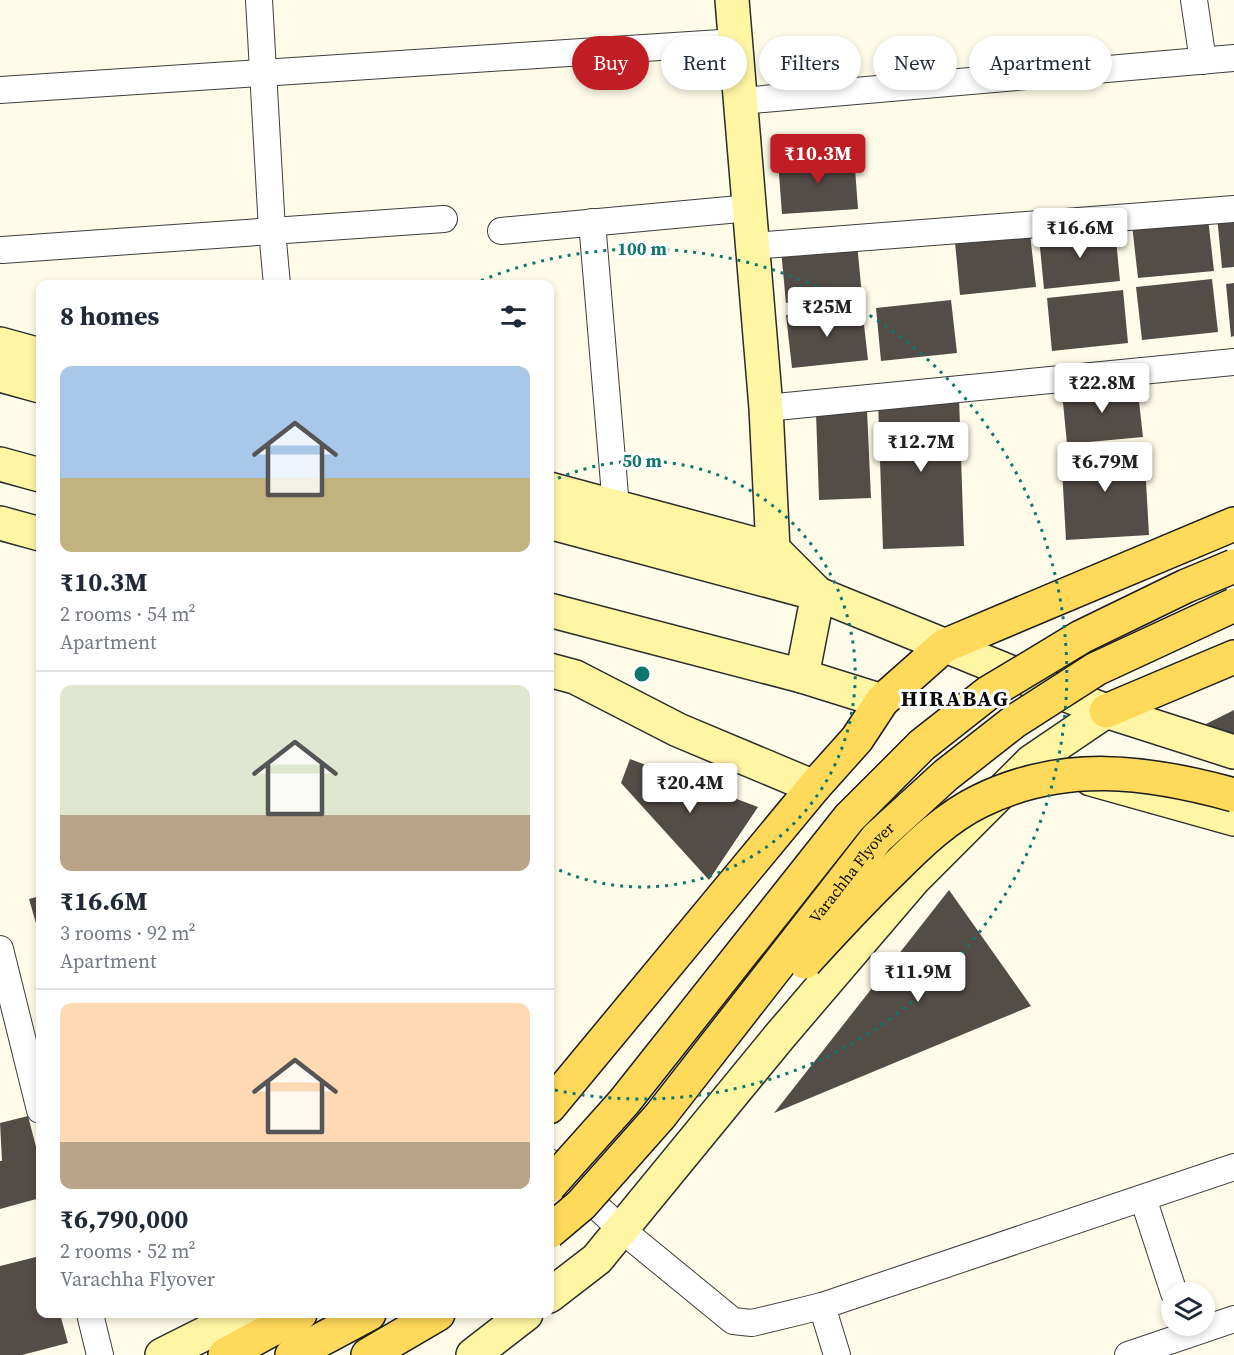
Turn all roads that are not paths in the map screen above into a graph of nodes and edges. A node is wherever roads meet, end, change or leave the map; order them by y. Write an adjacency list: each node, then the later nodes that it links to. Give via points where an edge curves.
1 (260, 0): 8 (street)
2 (732, 0): 4 (street)
3 (1194, 0): 7 (street)
4 (735, 36)
5 (661, 47): 8 (street)
6 (1234, 58): 7 (street)
7 (1203, 61): 11 (street)
8 (265, 74): 9 (street); 16 (street)
9 (0, 90)
10 (740, 90): 11 (street)
11 (741, 101): 12 (street)
12 (750, 208): 15 (street); 18 (street)
13 (1234, 209): 18 (street)
14 (444, 219): 16 (street)
15 (592, 222): 17 (street); 30 (street)
16 (272, 230): 19 (street); 20 (street)
17 (501, 231)
18 (752, 246): 26 (street)
19 (2, 250)
20 (277, 280)
21 (0, 344): 22 (street)
22 (36, 354)
23 (1234, 362): 26 (street)
24 (0, 375): 25 (street)
25 (36, 385)
26 (766, 408): 35 (street)
27 (0, 464): 28 (street)
28 (36, 474)
29 (554, 490): 30 (street)
30 (616, 507): 35 (street)
31 (0, 523): 34 (street)
32 (554, 523): 37 (street)
33 (1234, 524): 40 (main road)
34 (36, 533)
35 (773, 549): 37 (street)
36 (1234, 566): 58 (main road, bridge, via 1081,637 988,693 922,745 849,818 624,1102)
37 (818, 594): 40 (street); 43 (street)
38 (1234, 604): 55 (main road, Varachha Flyover, bridge, via 1096,669 1015,721 946,775 877,838)
39 (554, 611): 43 (street)
40 (944, 646): 44 (main road); 45 (street)
41 (1234, 657): 45 (main road)
42 (554, 671): 48 (street, via 574,677 678,730)
43 (802, 676): 44 (street)
44 (882, 701): 48 (main road, via 857,738)
45 (1106, 711): 46 (street); 47 (street)
46 (1234, 752)
47 (1031, 762): 50 (street); 61 (street, via 914,879)
48 (814, 788): 54 (main road)
49 (1234, 795): 55 (main road, bridge, via 1198,785 1097,772 1016,786 978,802 910,853)
50 (1234, 819)
51 (0, 950): 52 (street)
52 (4, 982): 53 (street)
53 (36, 1096)
54 (554, 1101)
55 (660, 1116): 60 (main road, Varachha Flyover, bridge, via 581,1205)
56 (554, 1167): 61 (street)
57 (1234, 1167): 59 (street)
58 (554, 1180)
59 (1143, 1198): 62 (street); 64 (street)
60 (554, 1228)
61 (622, 1230): 63 (street, via 597,1259); 64 (street, via 734,1321 752,1323)
62 (1170, 1282)
63 (554, 1292)
64 (822, 1306): 79 (street)
65 (91, 1318): 73 (street)
66 (282, 1318): 71 (main road)
67 (361, 1318): 76 (main road)
68 (431, 1318): 77 (main road)
69 (521, 1318): 78 (street)
70 (1234, 1319): 72 (street)
71 (255, 1324): 74 (street); 75 (main road)
72 (1190, 1339): 80 (street)
73 (100, 1355)
74 (162, 1355)
75 (225, 1355)
76 (292, 1355)
77 (368, 1355)
78 (474, 1355)
79 (837, 1355)
80 (1128, 1355)

